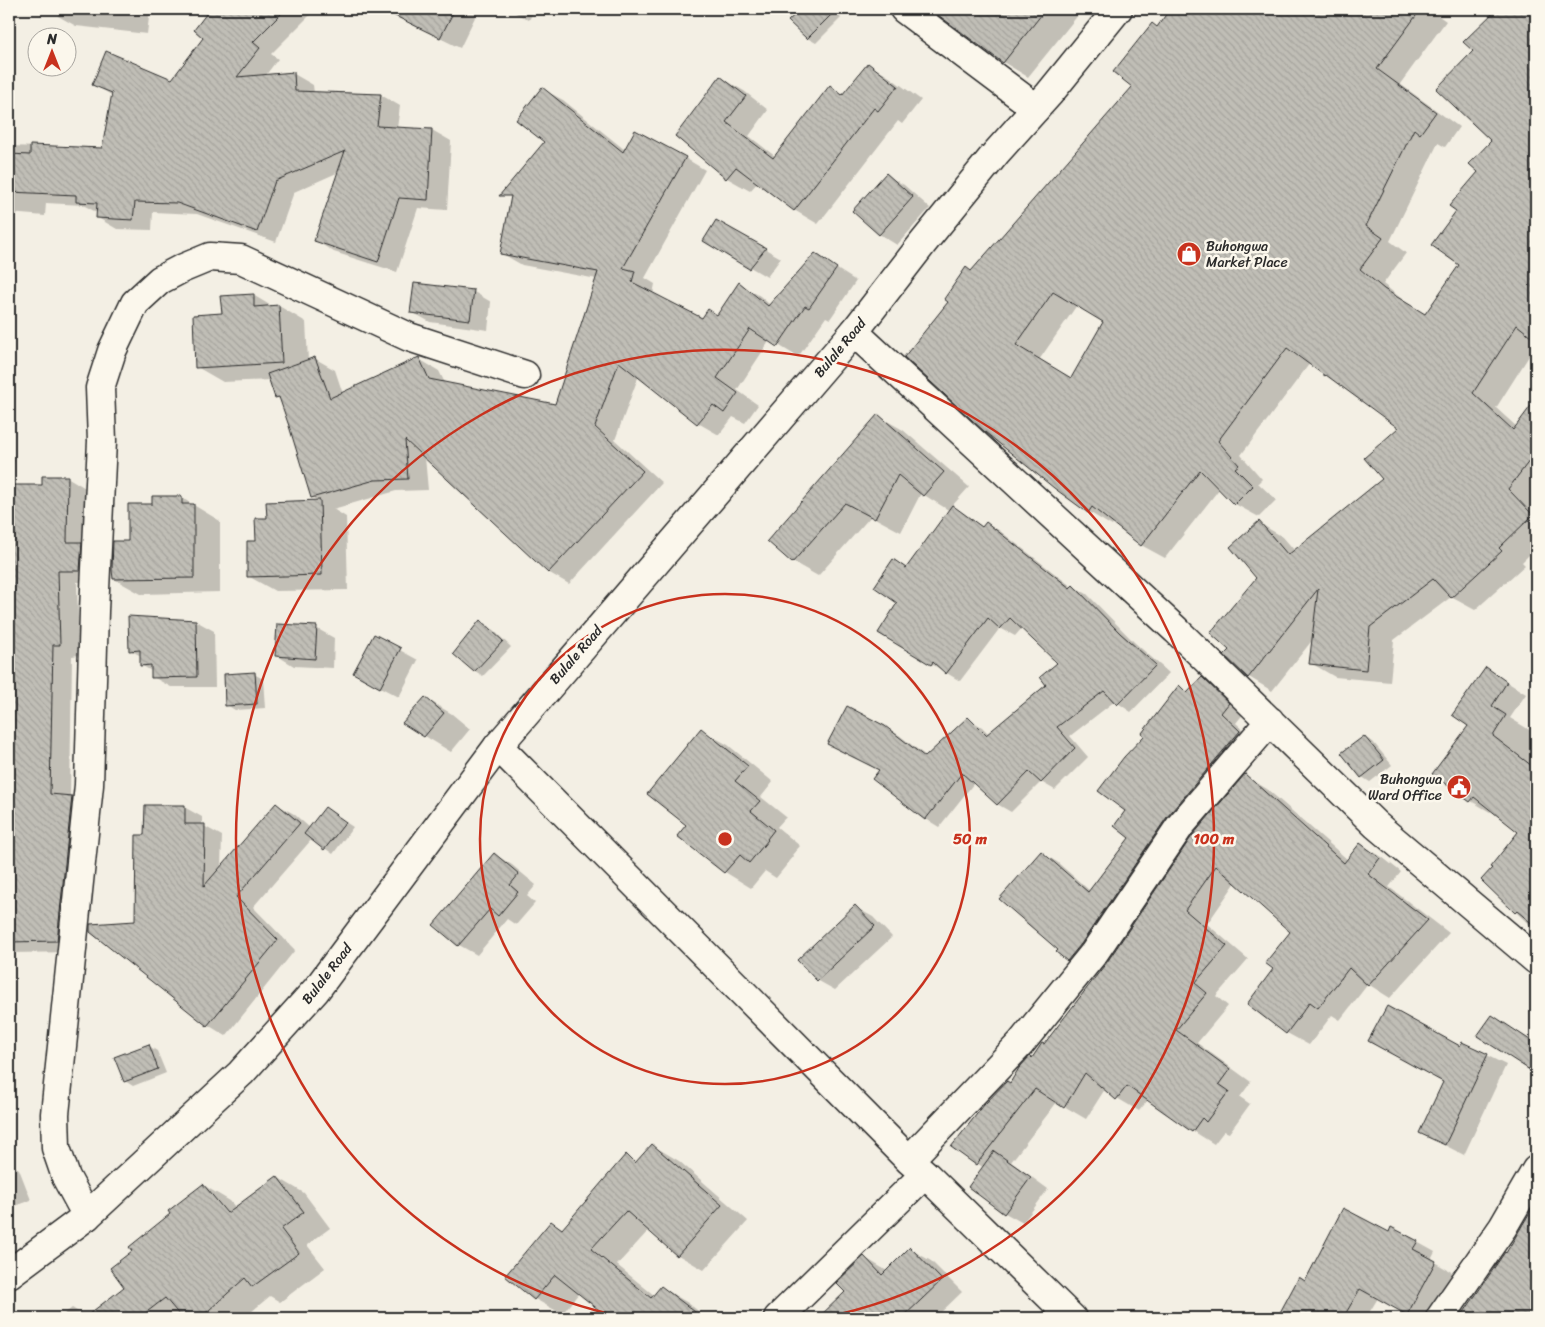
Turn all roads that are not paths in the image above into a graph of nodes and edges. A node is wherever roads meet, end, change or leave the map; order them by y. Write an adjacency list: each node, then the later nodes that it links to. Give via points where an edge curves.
1 (904, 9): 3 (street)
2 (1118, 9): 3 (street, Bulale Road)
3 (1036, 108): 4 (street, Bulale Road, via 996,153)
4 (854, 332): 6 (street, via 1176,630); 7 (street, Bulale Road)
5 (525, 375): 11 (street, via 409,337 241,259 210,257 160,280 134,303 112,351 100,388 102,441 89,785 55,1114 56,1148 66,1177)
6 (1270, 722): 8 (street, via 1376,825); 9 (street, via 1180,826 1094,953)
7 (498, 746): 9 (street); 11 (street, Bulale Road, via 316,990 241,1073)
8 (1536, 960)
9 (917, 1167): 13 (street); 14 (street)
10 (1536, 1170): 15 (street, via 1503,1227)
11 (87, 1216): 12 (street, Bulale Road)
12 (9, 1274)
13 (778, 1318)
14 (1072, 1318)
15 (1440, 1318)

